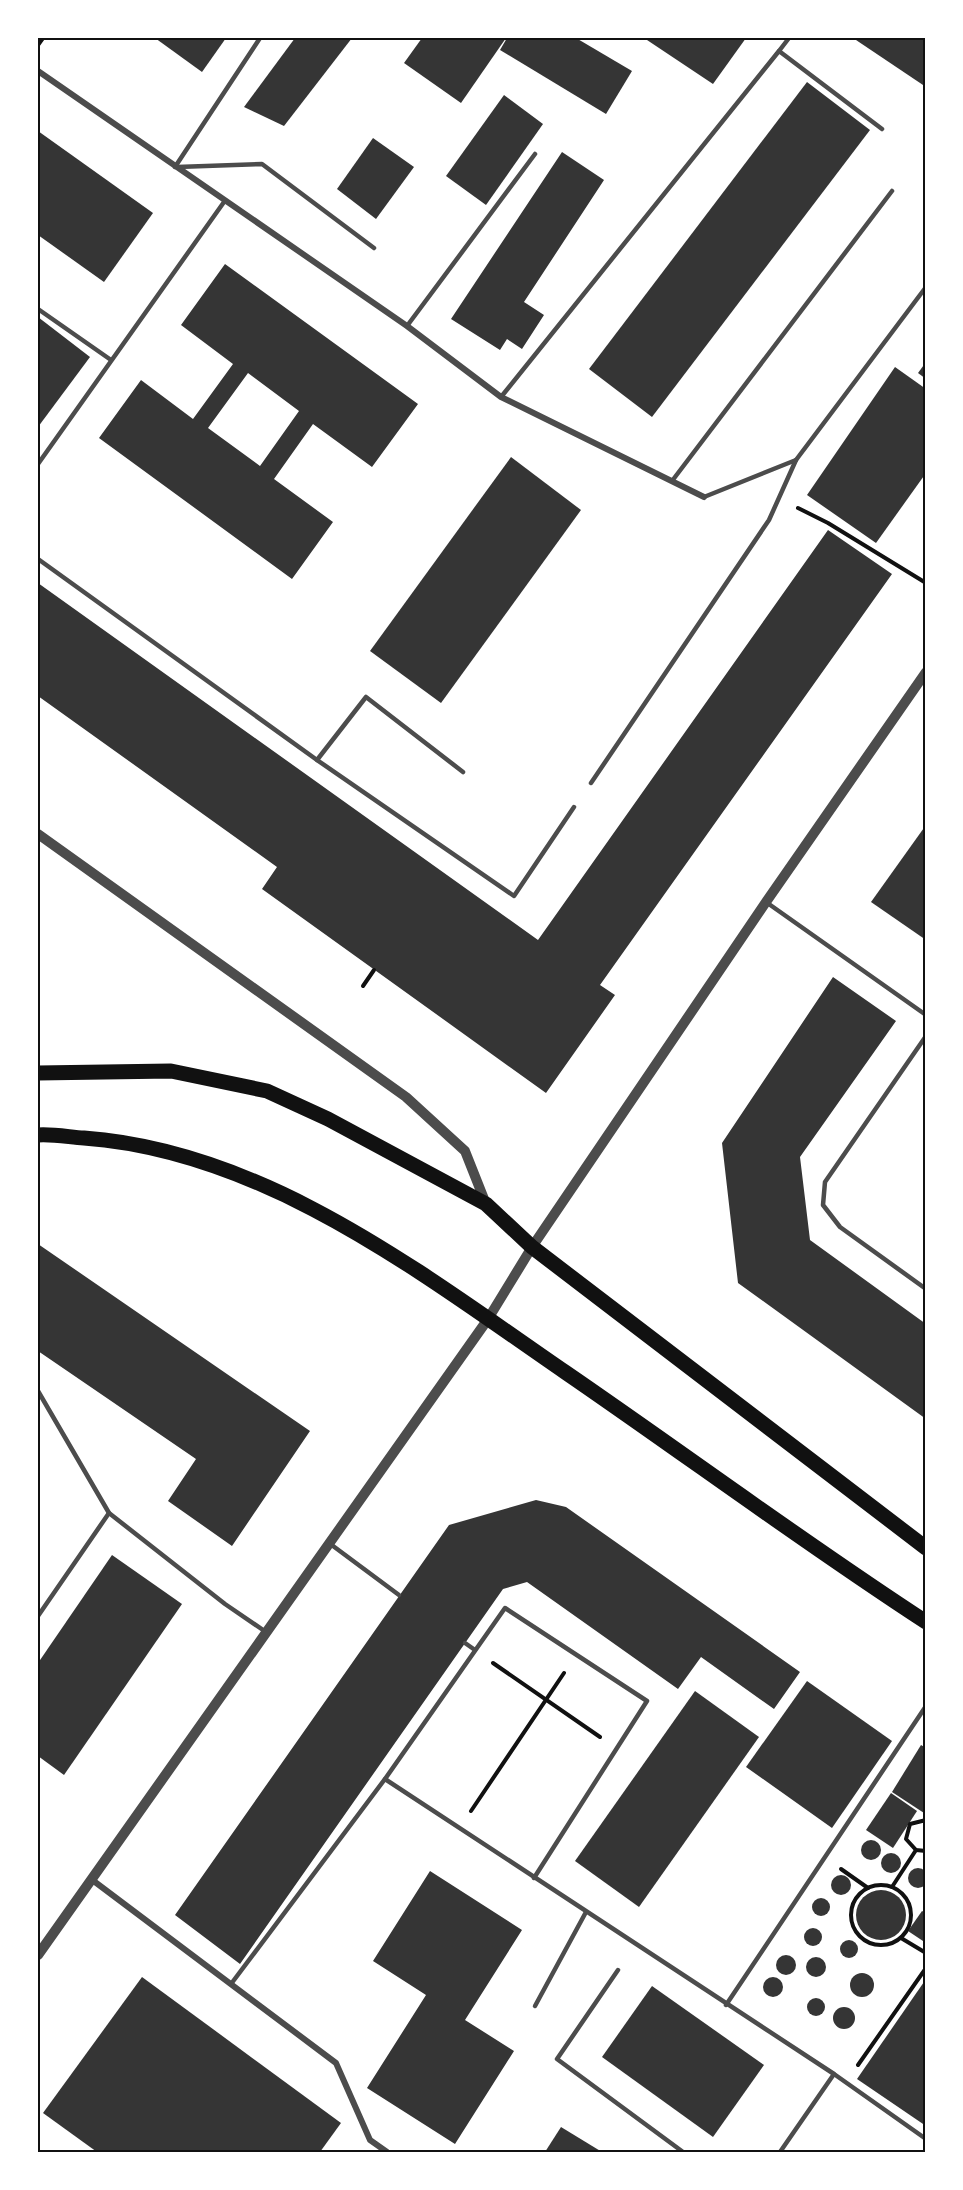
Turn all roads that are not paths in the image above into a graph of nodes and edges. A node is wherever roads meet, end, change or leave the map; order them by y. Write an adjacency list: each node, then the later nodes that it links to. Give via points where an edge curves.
1 (260, 38): 7 (lane)
2 (789, 38): 3 (lane)
3 (779, 51): 5 (lane); 15 (lane)
4 (38, 71): 7 (street)
5 (882, 129)
6 (535, 154): 13 (lane)
7 (175, 167): 9 (street); 10 (lane, via 262,164)
8 (891, 191): 18 (lane)
9 (224, 202): 13 (street); 14 (lane)
10 (374, 248)
11 (926, 287): 16 (lane)
12 (38, 309): 14 (lane)
13 (407, 326): 15 (street)
14 (111, 360): 17 (lane)
15 (501, 397): 18 (street)
16 (796, 460): 19 (lane); 24 (lane, via 769,520)
17 (38, 464)
18 (672, 481): 19 (street)
19 (704, 497)
20 (38, 559): 22 (lane)
21 (926, 672): 27 (street)
22 (317, 760): 23 (lane, via 366,697); 25 (lane, via 514,896)
23 (463, 772)
24 (591, 783)
25 (574, 807)
26 (38, 834): 32 (street, via 406,1097 465,1151)
27 (766, 902): 28 (lane); 33 (street)
28 (926, 1015)
29 (926, 1036): 34 (lane, via 825,1182 823,1205 840,1227)
30 (38, 1073): 32 (main road, via 171,1071 267,1091 328,1119)
31 (38, 1135): 35 (main road, via 146,1146 248,1179 323,1215)
32 (486, 1204): 33 (main road)
33 (532, 1247): 35 (street); 39 (main road)
34 (926, 1289)
35 (488, 1318): 38 (street); 42 (main road, via 810,1546)
36 (38, 1391): 37 (lane)
37 (109, 1513): 41 (lane); 43 (lane)
38 (328, 1543): 40 (lane); 43 (street)
39 (926, 1548)
40 (399, 1596)
41 (38, 1616)
42 (926, 1622)
43 (266, 1632): 49 (street)
44 (465, 1643): 45 (lane)
45 (475, 1650): 47 (lane); 48 (lane, via 505,1608 647,1701)
46 (926, 1706): 54 (lane)
47 (385, 1779): 48 (lane); 53 (lane)
48 (534, 1878): 50 (lane)
49 (91, 1879): 51 (street); 53 (street)
50 (586, 1912): 54 (lane); 55 (lane)
51 (38, 1955)
52 (618, 1970): 59 (lane, via 557,2059)
53 (231, 1984): 58 (street, via 336,2063 370,2140)
54 (726, 2005): 56 (lane)
55 (535, 2006)
56 (834, 2074): 57 (lane); 60 (lane)
57 (926, 2139)
58 (387, 2152)
59 (683, 2152)
60 (780, 2152)

